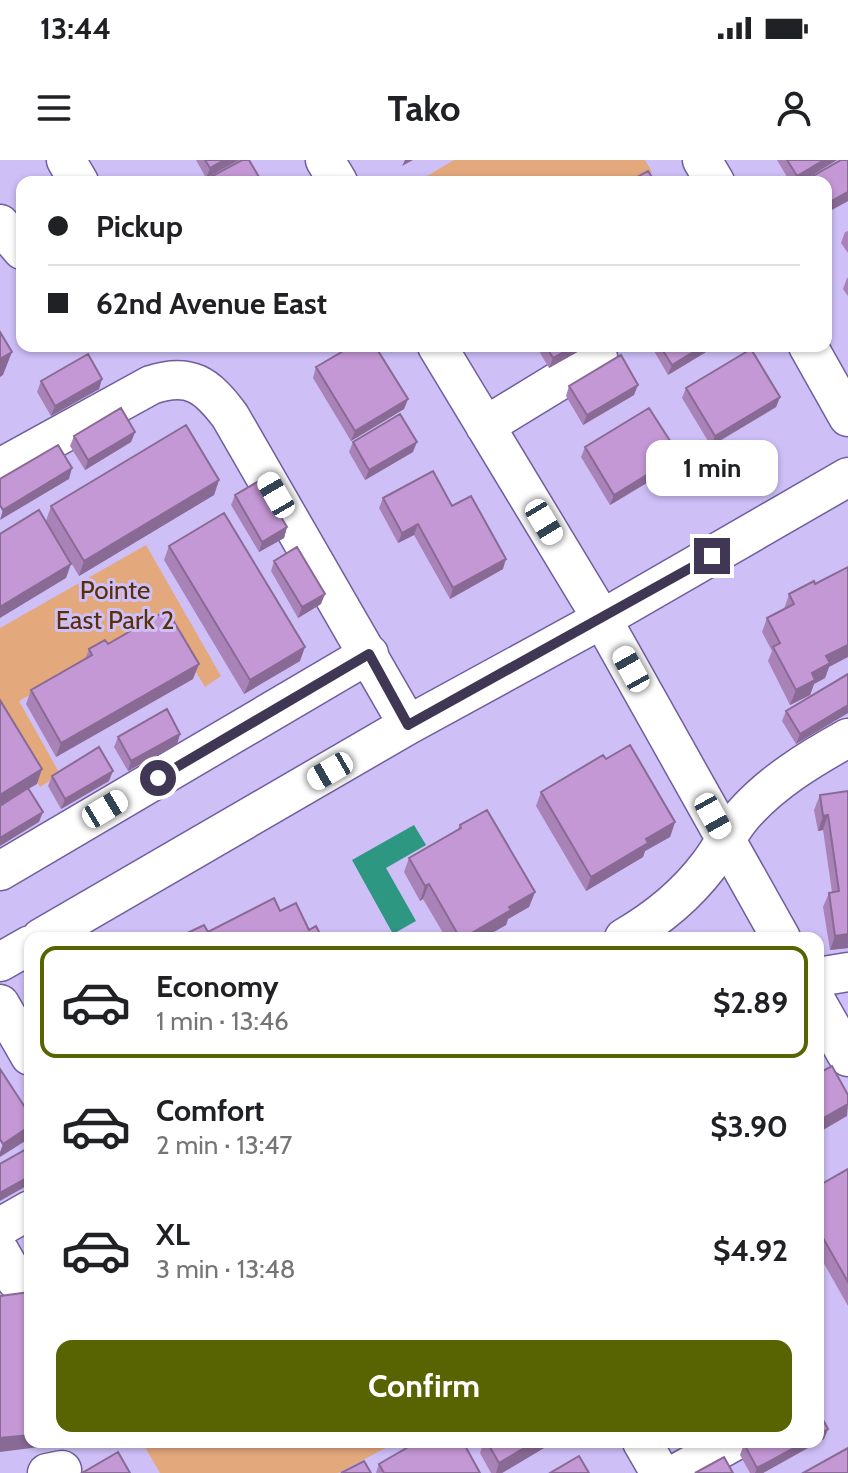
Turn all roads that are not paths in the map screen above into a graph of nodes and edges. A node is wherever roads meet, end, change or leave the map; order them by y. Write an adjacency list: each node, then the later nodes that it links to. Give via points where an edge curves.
1 (0, 224): 2 (street)
2 (16, 243)
3 (441, 352): 7 (street)
4 (811, 352): 6 (street)
5 (598, 357): 7 (street)
6 (848, 417)
7 (485, 426): 10 (street)
8 (0, 468): 11 (street, via 151,385 179,379 197,384 230,416)
9 (848, 477): 10 (street)
10 (602, 619): 12 (street); 14 (street)
11 (369, 654): 12 (street); 15 (street)
12 (408, 725): 16 (street)
13 (848, 738): 14 (street, via 758,799)
14 (726, 839): 17 (street, via 676,901); 18 (street)
15 (0, 871)
16 (51, 932)
17 (632, 932)
18 (778, 932)
19 (24, 948): 20 (street)
20 (0, 962)
21 (848, 972): 22 (street)
22 (824, 976)
23 (0, 1004): 25 (street)
24 (824, 1015): 26 (street)
25 (24, 1046)
26 (848, 1057)
27 (24, 1213): 28 (street)
28 (0, 1227)
29 (645, 1448): 31 (street)
30 (722, 1448): 32 (street)
31 (660, 1473)
32 (677, 1473)

